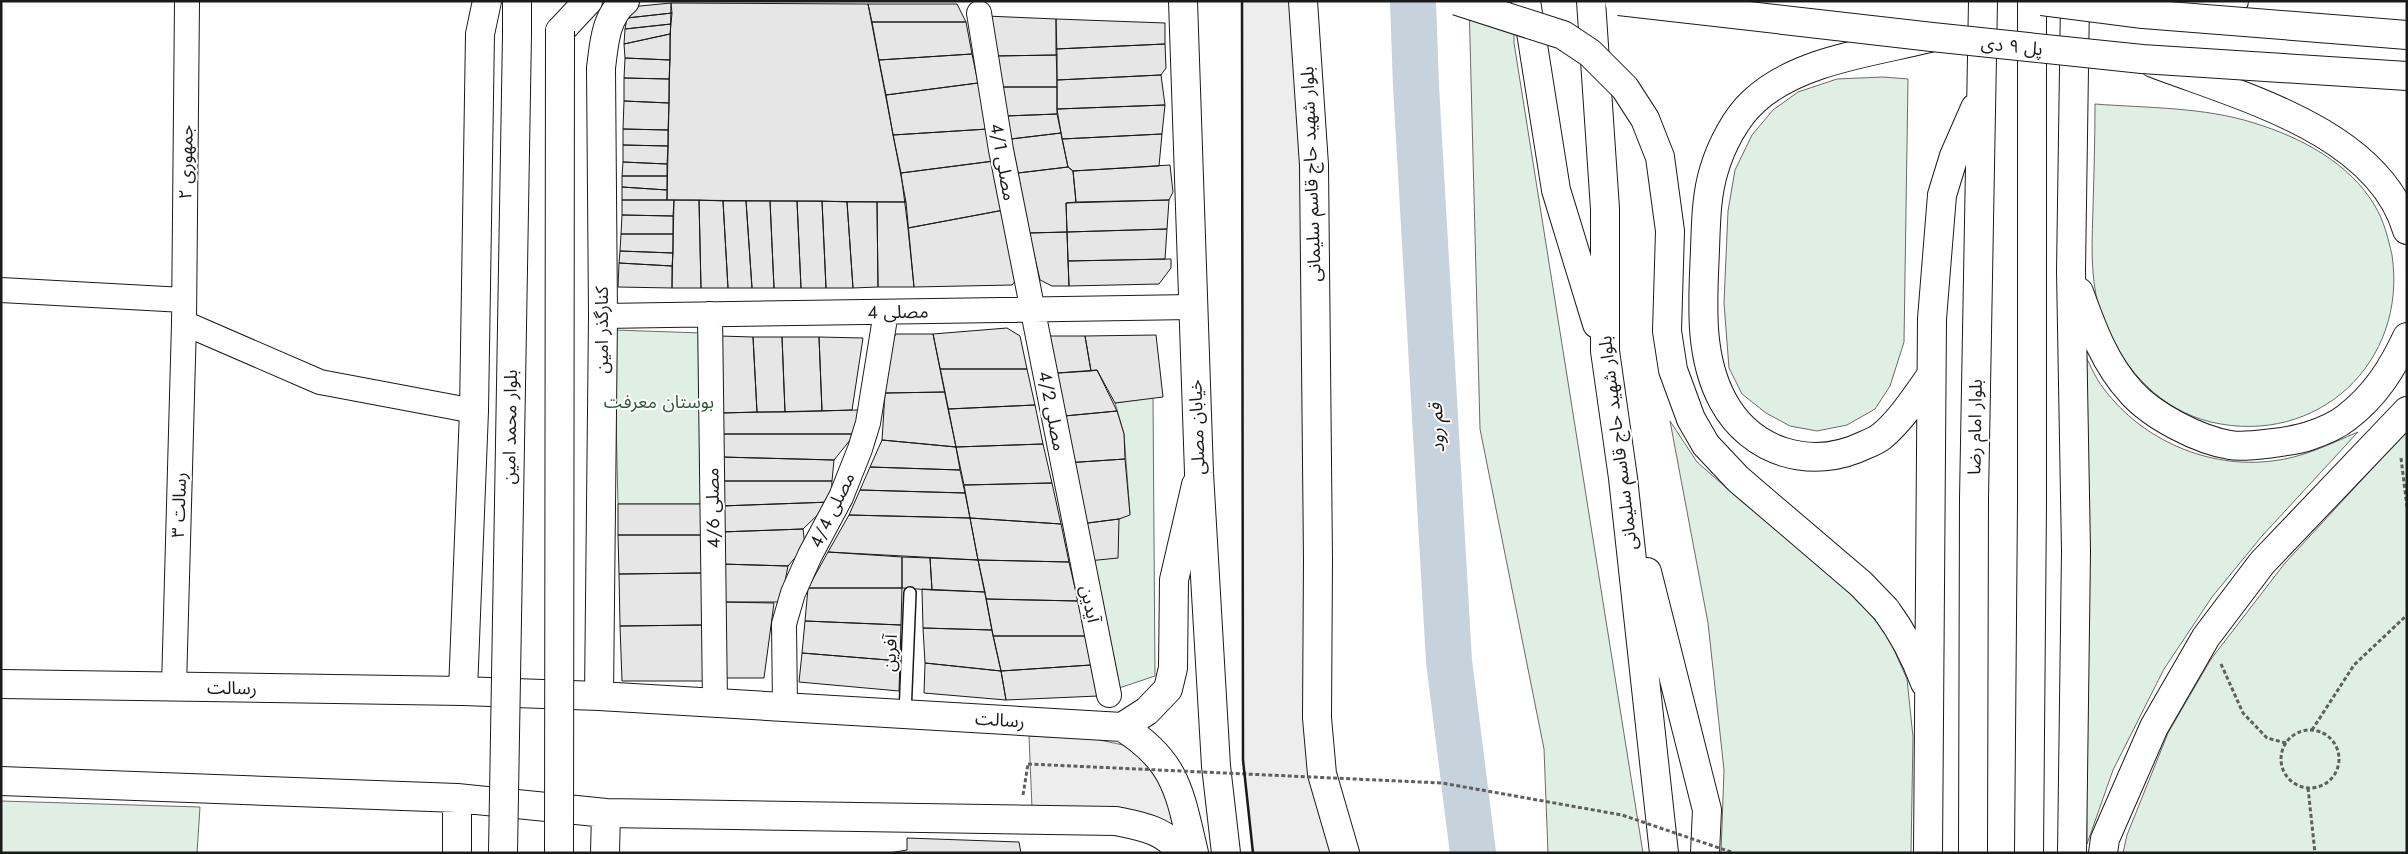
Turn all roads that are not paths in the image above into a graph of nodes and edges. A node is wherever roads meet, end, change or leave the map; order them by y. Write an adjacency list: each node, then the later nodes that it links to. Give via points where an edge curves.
1 (187, 1): 31 (street, جمهوری ۲)
2 (487, 1): 38 (main road, via 480,34)
3 (517, 1): 58 (main road, بلوار محمد امین, bridge)
4 (560, 1): 20 (main road)
5 (588, 1): 20 (main road)
6 (625, 1): 34 (main road, کنارگذر امین, via 605,32 600,68)
7 (1183, 1): 29 (main road, خیابان مصلی)
8 (1303, 1): 64 (main road, بلوار شهید حاج قاسم سلیمانی, via 1314,166 1317,718 1322,774)
9 (1457, 1): 49 (main road, bridge, via 1563,35 1590,53 1625,88 1645,119 1660,157 1670,231 1667,331 1673,370 1691,419 1706,445 1732,474 1861,584 1886,610 1913,652)
10 (1526, 1): 36 (main road, via 1556,190)
11 (1591, 1): 36 (main road, بلوار شهید حاج قاسم سلیمانی, via 1605,209)
12 (1619, 1): 22 (main road, پل ۹ دی, bridge)
13 (1982, 1): 25 (main road, بلوار امام رضا)
14 (2032, 1): 69 (main road)
15 (2042, 1): 19 (main road, bridge)
16 (2075, 1): 27 (main road)
17 (2234, 1): 19 (main road, bridge)
18 (979, 13): 30 (street, مصلی 4/1, via 1000,150)
19 (2143, 14): 21 (main road, bridge)
20 (560, 31): 59 (main road, bridge)
21 (2407, 35)
22 (1932, 37): 23 (main road, پل ۹ دی, bridge); 37 (main road, via 1828,63 1787,77 1754,101 1732,129 1714,169 1706,205 1703,304 1708,365 1723,402 1748,434 1774,449 1804,458 1832,457 1855,450 1881,437 1904,413)
23 (2142, 59): 24 (main road, پل ۹ دی, bridge); 26 (main road, bridge, via 2276,110 2336,141 2368,166 2390,194)
24 (2407, 76)
25 (1980, 98): 37 (main road, via 1954,156 1942,196); 68 (main road, بلوار امام رضا)
26 (2407, 230)
27 (2071, 271): 35 (main road, via 2093,333 2116,375 2132,394 2158,415 2193,433 2231,446 2309,436 2345,418 2372,395 2392,368); 70 (main road, via 2076,551)
28 (1, 290): 31 (street)
29 (1192, 307): 30 (street, مصلی 4); 40 (main road, خیابان مصلی)
30 (1032, 310): 32 (street, مصلی 4); 42 (street, مصلی 4/2)
31 (184, 311): 38 (street, via 320,382); 45 (street, رسالت ۳)
32 (886, 312): 33 (street, مصلی 4); 51 (street, مصلی 4/4, via 868,423 860,450 841,497 793,593 784,624)
33 (710, 314): 34 (street, مصلی 4); 50 (street, مصلی 4/6)
34 (603, 316): 48 (main road, کنارگذر امین)
35 (2407, 337)
36 (1605, 352): 41 (main road, بلوار شهید حاج قاسم سلیمانی)
37 (1930, 377): 49 (main road)
38 (474, 411): 46 (main road)
39 (2407, 411): 71 (main road, via 2262,563 2206,637 2154,727)
40 (1199, 473): 53 (main road, via 1174,580 1173,668 1168,689 1147,711); 63 (main road, خیابان مصلی, via 1216,766)
41 (1623, 478): 65 (main road, بلوار شهید حاج قاسم سلیمانی); 66 (main road, via 1707,810)
42 (1071, 513): 47 (street, آیدین)
43 (910, 593): 52 (lane, آفرین)
44 (1, 684): 45 (main road, رسالت)
45 (174, 687): 46 (main road, رسالت)
46 (463, 691): 48 (main road, رسالت)
47 (1109, 695)
48 (599, 696): 50 (main road, رسالت)
49 (1930, 698): 67 (main road)
50 (715, 703): 51 (main road, رسالت)
51 (785, 707): 52 (main road, رسالت)
52 (905, 714): 53 (main road, رسالت)
53 (1117, 727): 62 (main road, via 1143,740 1159,756 1180,791)
54 (1, 780): 55 (main road)
55 (457, 798): 56 (main road); 57 (main road)
56 (606, 813): 60 (main road); 61 (main road, via 1116,821 1148,827 1175,844)
57 (457, 853)
58 (503, 853)
59 (559, 853)
60 (605, 853)
61 (1180, 853)
62 (1194, 853)
63 (1226, 853)
64 (1345, 853)
65 (1664, 853)
66 (1705, 853)
67 (1928, 853)
68 (1973, 853)
69 (2029, 853)
70 (2072, 853)
71 (2103, 853)

